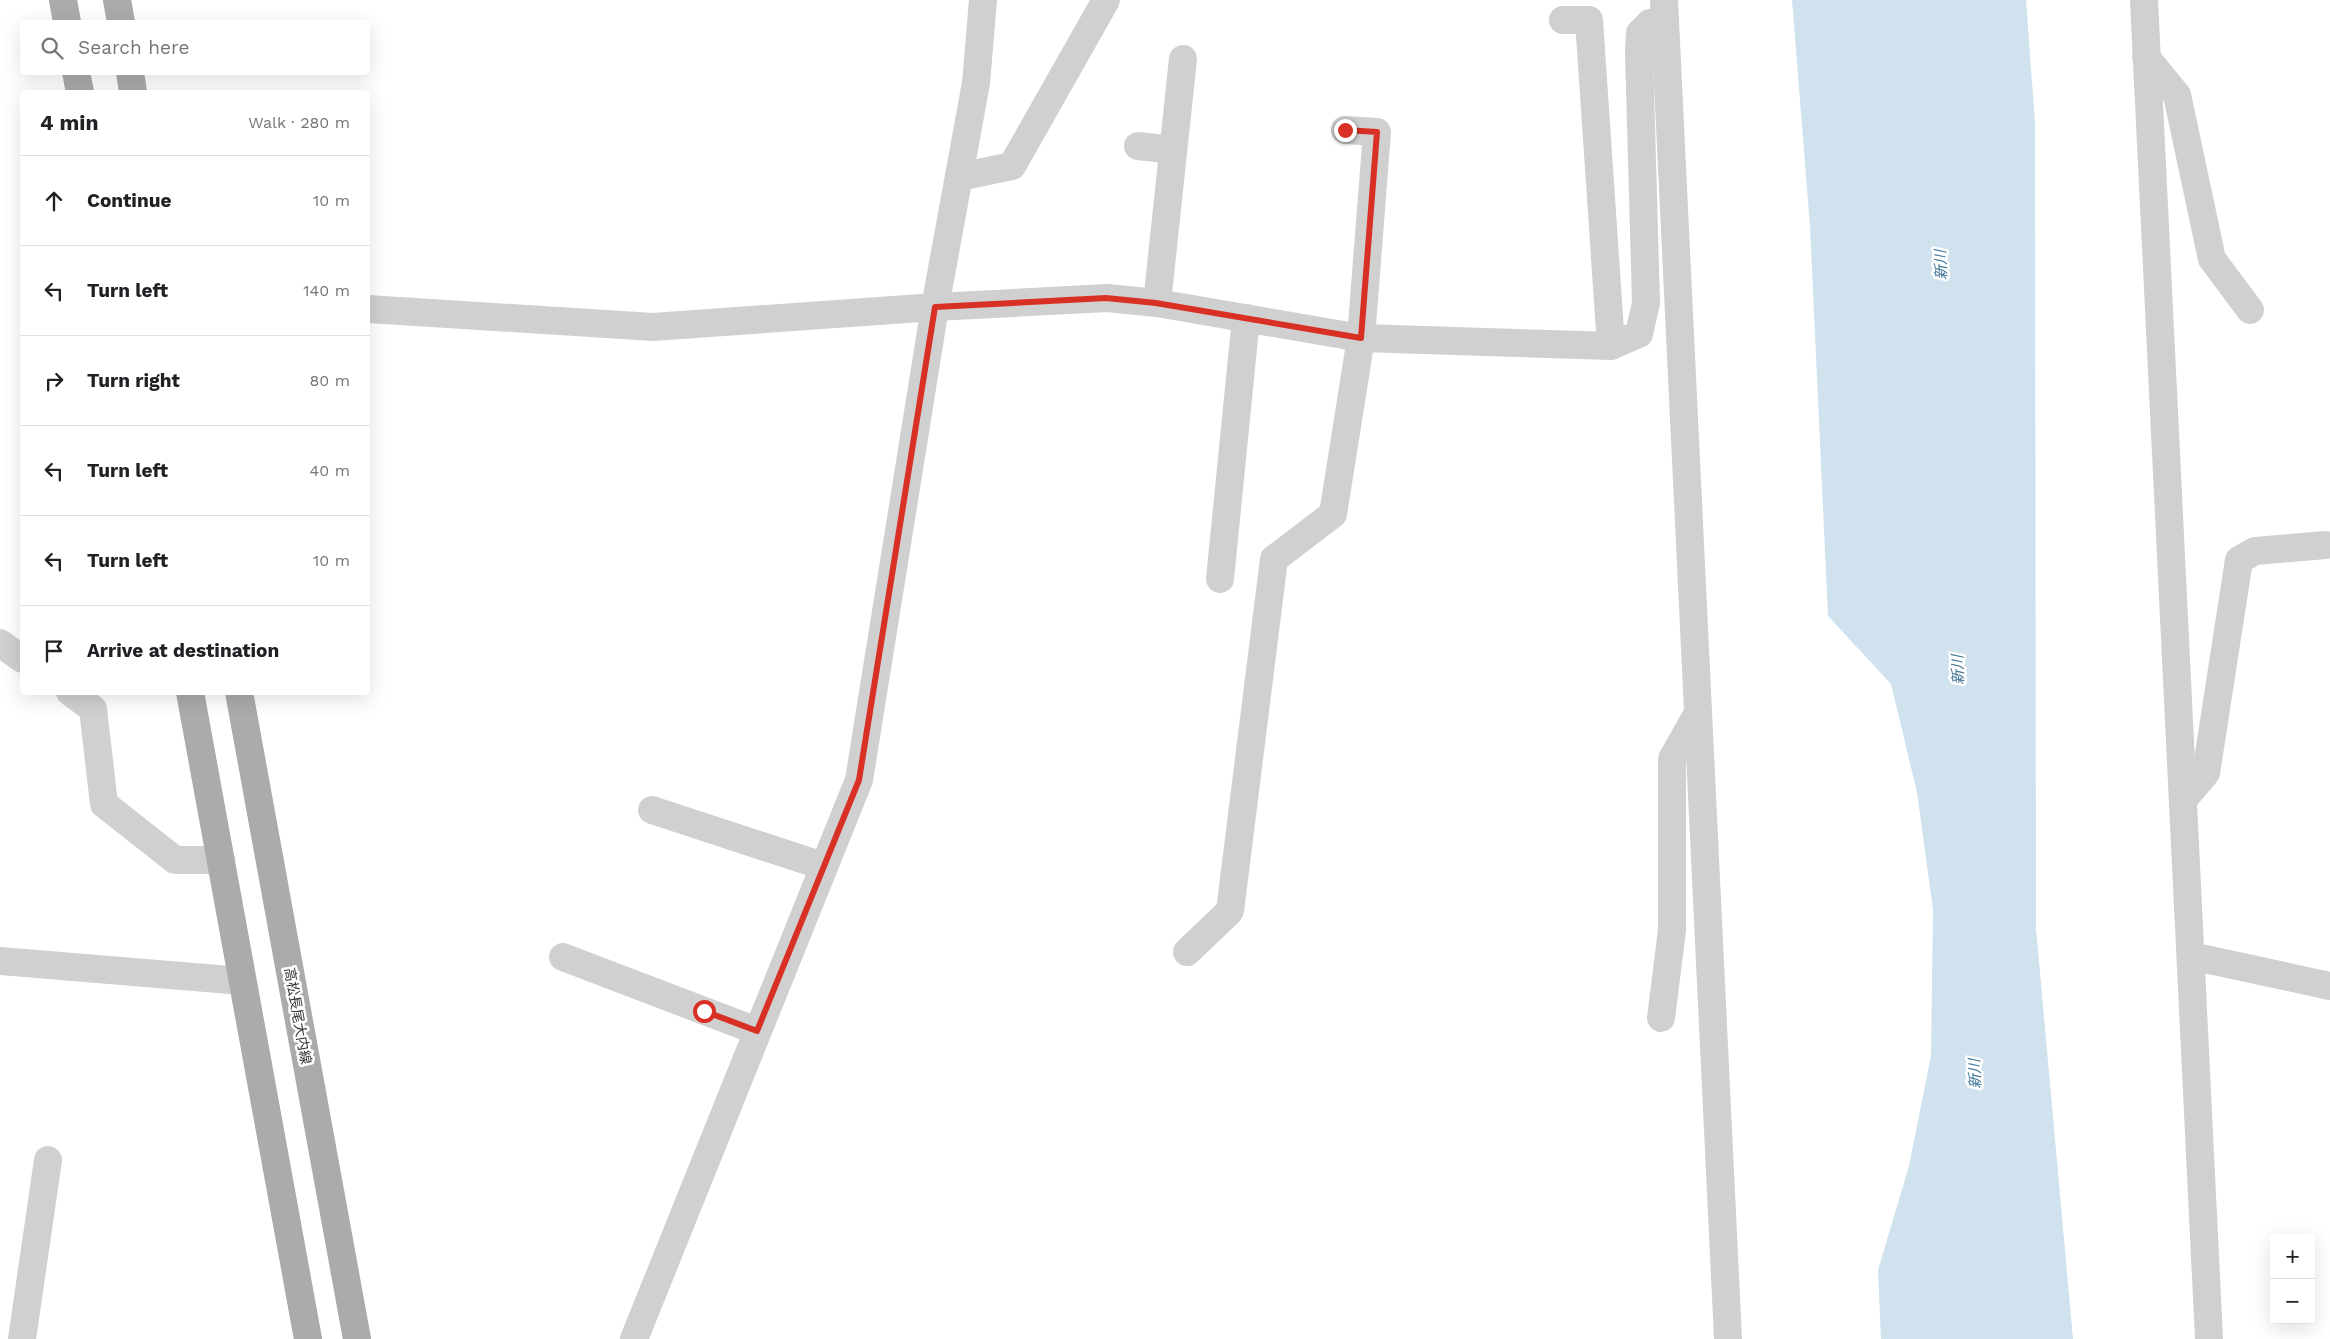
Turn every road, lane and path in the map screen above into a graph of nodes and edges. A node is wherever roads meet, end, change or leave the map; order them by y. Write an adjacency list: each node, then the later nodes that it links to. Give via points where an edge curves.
1 (63, 0): 7 (main road)
2 (117, 0): 8 (main road)
3 (983, 0): 19 (street, via 976,84)
4 (1106, 0): 19 (street, via 1012,166)
5 (2144, 0): 10 (street)
6 (1664, 10): 26 (street, via 1640,33 1638,52 1646,303 1638,334); 34 (street)
7 (67, 20)
8 (121, 20)
9 (1563, 20): 26 (street, via 1588,20)
10 (2146, 57): 23 (street, via 2177,95 2212,259); 35 (street)
11 (1183, 58): 18 (street)
12 (77, 75): 14 (main road)
13 (130, 75): 15 (main road)
14 (80, 90)
15 (133, 90)
16 (1345, 130): 25 (street, via 1377,132)
17 (1138, 146): 18 (street)
18 (1173, 150): 20 (street)
19 (959, 177): 21 (street)
20 (1156, 303): 21 (street, via 1106,298); 24 (street)
21 (935, 307): 22 (street, via 653,328); 38 (street, via 859,780)
22 (370, 309)
23 (2250, 310)
24 (1246, 318): 25 (street); 28 (street)
25 (1361, 338): 26 (street); 39 (street, via 1333,514 1274,559 1230,911)
26 (1611, 346)
27 (2326, 545): 35 (street, via 2255,551 2239,560 2206,773)
28 (1220, 579)
29 (0, 643): 30 (street)
30 (20, 658)
31 (74, 695): 37 (street, via 92,709 104,804 175,860)
32 (191, 695): 37 (main road)
33 (240, 695): 50 (main road, 高松長尾大内線)
34 (1698, 712): 45 (street, via 1672,759 1672,930); 52 (street)
35 (2183, 800): 40 (street)
36 (652, 810): 38 (street)
37 (221, 860): 43 (main road)
38 (823, 866): 46 (street)
39 (1187, 952)
40 (2191, 956): 44 (street); 53 (street)
41 (563, 957): 46 (street)
42 (0, 961): 43 (street)
43 (242, 981): 49 (main road)
44 (2330, 986)
45 (1661, 1018)
46 (757, 1031): 51 (street)
47 (48, 1160): 48 (street)
48 (22, 1339)
49 (308, 1339)
50 (357, 1339)
51 (634, 1339)
52 (1728, 1339)
53 (2209, 1339)

